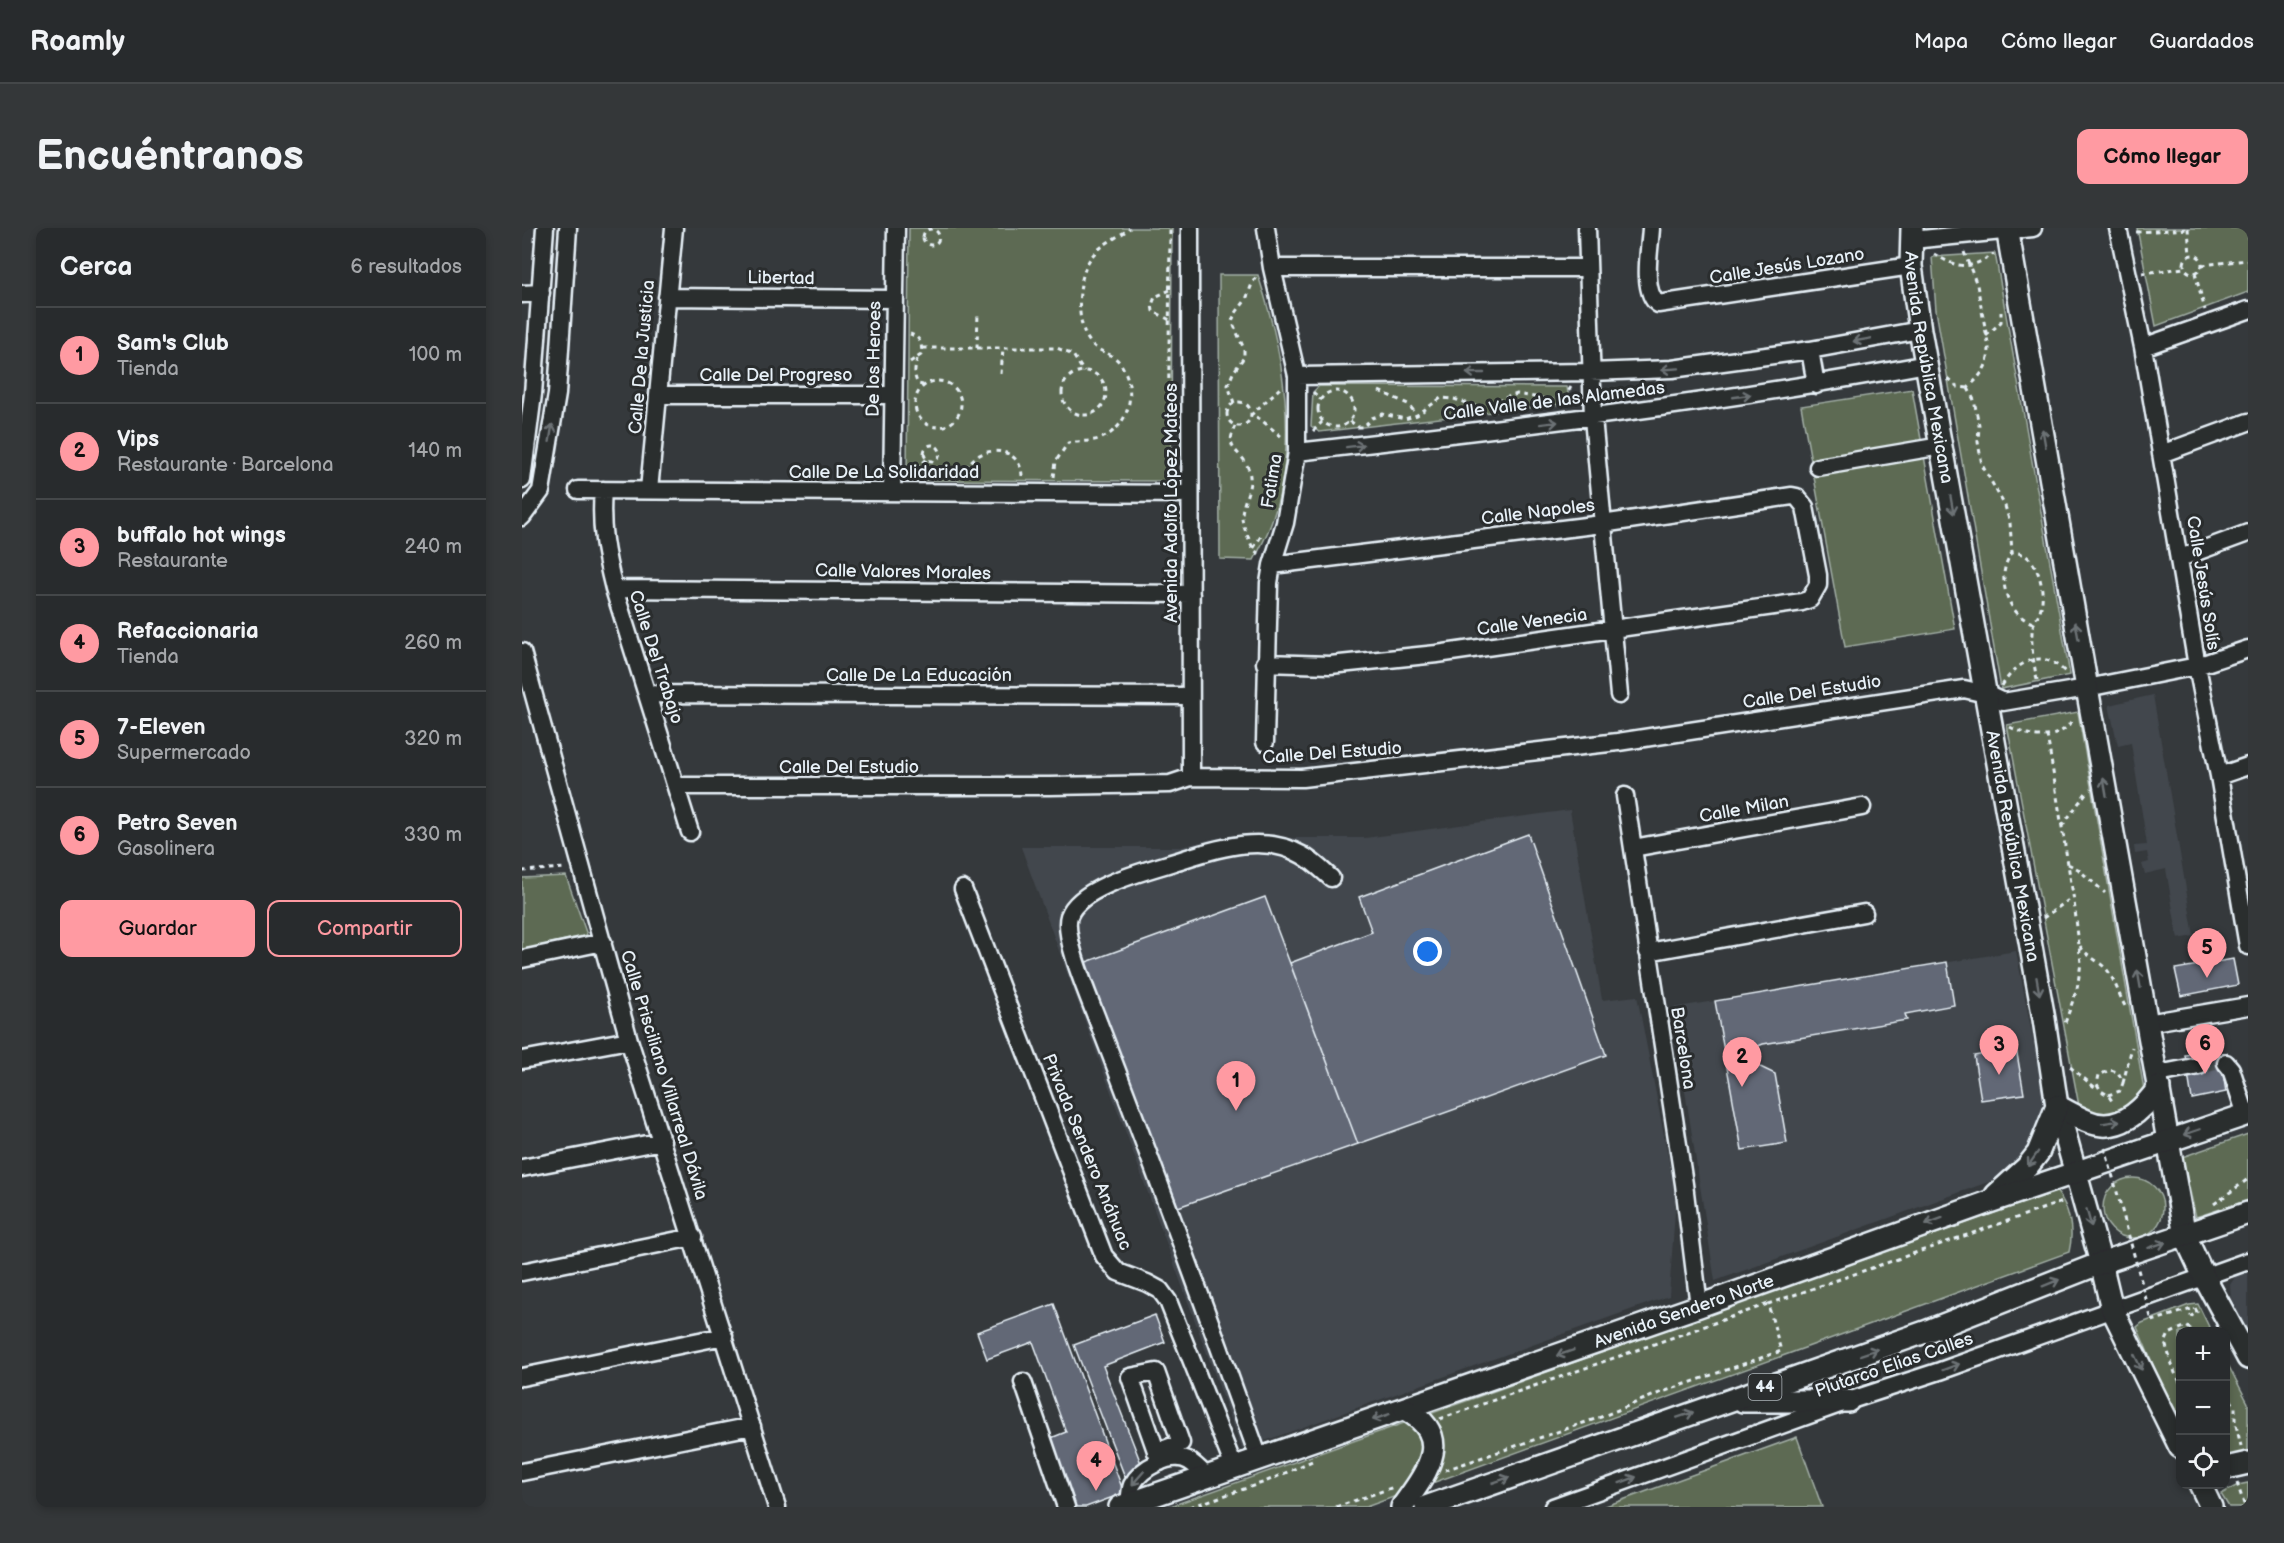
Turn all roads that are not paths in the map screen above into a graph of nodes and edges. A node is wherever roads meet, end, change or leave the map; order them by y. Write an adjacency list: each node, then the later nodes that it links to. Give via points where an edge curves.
1 (545, 228): 16 (street)
2 (568, 228): 29 (street)
3 (674, 228): 18 (street, Calle De la Justicia)
4 (896, 228): 19 (street, De los Heroes)
5 (1190, 228): 45 (street, Avenida Adolfo López Mateos)
6 (1266, 228): 14 (street, Fatima)
7 (1587, 228): 15 (street)
8 (1651, 228): 13 (street, Calle Jesús Lozano, via 1648,286 1658,304)
9 (2032, 228): 11 (street)
10 (2118, 228): 22 (street, Calle Jesús Solís)
11 (2007, 229): 12 (street); 59 (main road, one-way to 11)
12 (1912, 234): 13 (main road, Avenida República Mexicana)
13 (1911, 266): 21 (main road, Avenida República Mexicana)
14 (1272, 268): 15 (street); 26 (street, Fatima)
15 (1587, 268): 25 (street)
16 (541, 293): 17 (street); 28 (street)
17 (522, 294)
18 (667, 297): 19 (street, Libertad); 30 (street, Calle De la Justicia)
19 (895, 299): 31 (street, De los Heroes)
20 (2248, 310): 22 (street)
21 (1920, 330): 23 (street, Calle Valle de las Alamedas, one-way to 23); 24 (main road, Avenida República Mexicana)
22 (2144, 347): 36 (street, Calle Jesús Solís)
23 (1810, 350): 25 (street, Calle Valle de las Alamedas, one-way to 25, via 1672,369); 27 (street)
24 (1927, 364): 27 (street, Calle Valle de las Alamedas); 35 (main road, Avenida República Mexicana)
25 (1590, 372): 26 (street, Calle Valle de las Alamedas, one-way to 26); 32 (street)
26 (1303, 381): 34 (street, Fatima)
27 (1816, 385): 32 (street, Calle Valle de las Alamedas, one-way to 27)
28 (528, 394): 29 (street); 38 (street)
29 (557, 394): 40 (street, one-way to 29)
30 (658, 395): 31 (street, Calle Del Progreso); 43 (street, Calle De la Justicia)
31 (893, 395): 44 (street, De los Heroes)
32 (1593, 418): 34 (street, Calle Valle de las Alamedas, one-way to 32); 47 (street)
33 (2248, 422): 36 (street)
34 (1289, 440): 50 (street, Fatima, via 1285,523)
35 (1941, 446): 37 (street); 60 (main road, Avenida República Mexicana, one-way to 60)
36 (2161, 454): 49 (street, Calle Jesús Solís)
37 (1818, 467)
38 (522, 480)
39 (522, 490): 40 (street)
40 (542, 490): 46 (street)
41 (578, 490): 42 (street, Calle De La Solidaridad)
42 (603, 490): 43 (street, Calle De La Solidaridad); 51 (street, Calle Del Trabajo, via 601,520)
43 (649, 490): 44 (street, Calle De La Solidaridad)
44 (892, 491): 45 (street, Calle De La Solidaridad)
45 (1190, 494): 52 (street, Avenida Adolfo López Mateos)
46 (522, 517)
47 (1602, 524): 50 (street, Calle Napoles); 53 (street, Calle Napoles, via 1797,497 1805,507 1818,585 1810,599); 54 (street)
48 (2248, 533): 49 (street)
49 (2180, 558): 58 (street, Calle Jesús Solís)
50 (1272, 565): 57 (street, Fatima)
51 (614, 589): 52 (street, Calle Valores Morales); 61 (street, Calle Del Trabajo)
52 (1191, 594): 63 (street, Avenida Adolfo López Mateos)
53 (1802, 602): 54 (street, Calle Venecia)
54 (1612, 631): 57 (street, Calle Venecia, via 1330,665); 62 (street)
55 (2248, 650): 58 (street, Calle Del Estudio)
56 (522, 652): 77 (street, Calle Prisciliano Villarreal Dávila)
57 (1266, 663): 64 (street, Fatima)
58 (2197, 666): 59 (street, Calle Del Estudio); 66 (street, Calle Jesús Solís)
59 (2077, 680): 60 (street, Calle Del Estudio, via 2002,702); 82 (main road, one-way to 59)
60 (1991, 687): 67 (street, Calle Del Estudio, via 1618,742 1389,770 1302,778); 88 (main road, Avenida República Mexicana, one-way to 88)
61 (648, 694): 63 (street, Calle De La Educación); 68 (street, Calle Del Trabajo)
62 (1619, 695)
63 (1190, 696): 67 (street, Avenida Adolfo López Mateos)
64 (1265, 742)
65 (2248, 766): 66 (street)
66 (2219, 776): 74 (street, Calle Jesús Solís)
67 (1191, 777): 68 (street, Calle Del Estudio, via 1170,784)
68 (676, 786): 71 (street, Calle Del Trabajo)
69 (1625, 796): 72 (street, Barcelona)
70 (1862, 807): 72 (street, Calle Milan)
71 (690, 832)
72 (1633, 848): 79 (street, Barcelona)
73 (1331, 878): 115 (street, via 1301,854 1286,848 1240,845 1212,850 1108,884 1074,906 1068,918 1070,941 1084,985)
74 (2243, 885): 78 (street, Calle Jesús Solís)
75 (963, 889): 117 (street, Privada Sendero Anáhuac, via 1104,1256 1118,1272 1155,1287 1168,1301)
76 (1864, 914): 79 (street)
77 (603, 942): 80 (street); 83 (street, Calle Prisciliano Villarreal Dávila)
78 (2248, 946)
79 (1648, 952): 102 (street, Barcelona)
80 (522, 959)
81 (2248, 1006): 82 (street)
82 (2141, 1030): 87 (main road)
83 (630, 1040): 84 (street); 91 (street, Calle Prisciliano Villarreal Dávila)
84 (522, 1060)
85 (2226, 1063): 89 (street, via 2232,1069)
86 (2199, 1066): 87 (street)
87 (2158, 1081): 88 (main road, one-way to 87, via 2088,1122 2110,1124 2141,1110); 90 (main road)
88 (2057, 1106): 93 (main road, Avenida República Mexicana); 94 (main road, one-way to 94, via 2038,1153)
89 (2247, 1114): 90 (main road, Avenida Sendero Norte, one-way to 90)
90 (2167, 1140): 93 (main road, Avenida Sendero Norte); 96 (main road)
91 (662, 1141): 92 (street); 97 (street, Calle Prisciliano Villarreal Dávila)
92 (522, 1168)
93 (2076, 1173): 94 (main road, Avenida Sendero Norte); 99 (main road, Avenida República Mexicana, one-way to 99)
94 (1989, 1202): 102 (main road, Avenida Sendero Norte, one-way to 102)
95 (2248, 1214): 96 (main road, 44)
96 (2185, 1236): 99 (main road, 44, one-way to 96); 101 (main road)
97 (693, 1237): 100 (street); 104 (street, Calle Prisciliano Villarreal Dávila)
98 (2248, 1261): 101 (street, Plutarco Elias Calles)
99 (2101, 1263): 103 (main road, Avenida República Mexicana); 108 (main road, 44, one-way to 99, via 1925,1332)
100 (522, 1272)
101 (2204, 1277): 103 (street, Plutarco Elias Calles); 105 (main road)
102 (1699, 1306): 110 (main road, Avenida Sendero Norte, one-way to 110)
103 (2112, 1309): 109 (street, Plutarco Elias Calles, one-way to 103); 112 (main road, Avenida República Mexicana, one-way to 112)
104 (724, 1335): 106 (street); 111 (street, Calle Prisciliano Villarreal Dávila)
105 (2248, 1358)
106 (522, 1377)
107 (1023, 1382): 123 (street)
108 (1725, 1401): 109 (main road); 125 (main road, 44, one-way to 108)
109 (1848, 1401): 126 (street, Plutarco Elias Calles, one-way to 109)
110 (1405, 1408): 115 (main road, Avenida Sendero Norte, one-way to 115); 124 (main road, via 1426,1424 1433,1446 1430,1466)
111 (752, 1426): 118 (street); 122 (street, Calle Prisciliano Villarreal Dávila)
112 (2176, 1437)
113 (2246, 1456): 116 (main road)
114 (1158, 1457): 114 (street, via 1130,1377 1156,1372 1181,1443); 119 (street, via 1188,1460); 121 (street, one-way to 121, via 1131,1486)
115 (1259, 1458): 117 (main road, Avenida Sendero Norte)
116 (2230, 1466)
117 (1234, 1467): 119 (main road, Avenida Sendero Norte)
118 (522, 1473)
119 (1207, 1477): 121 (main road, Avenida Sendero Norte)
120 (2202, 1489): 127 (main road)
121 (1124, 1505)
122 (777, 1507)
123 (1066, 1507)
124 (1402, 1507)
125 (1426, 1507)
126 (1554, 1507)
127 (2211, 1507)

